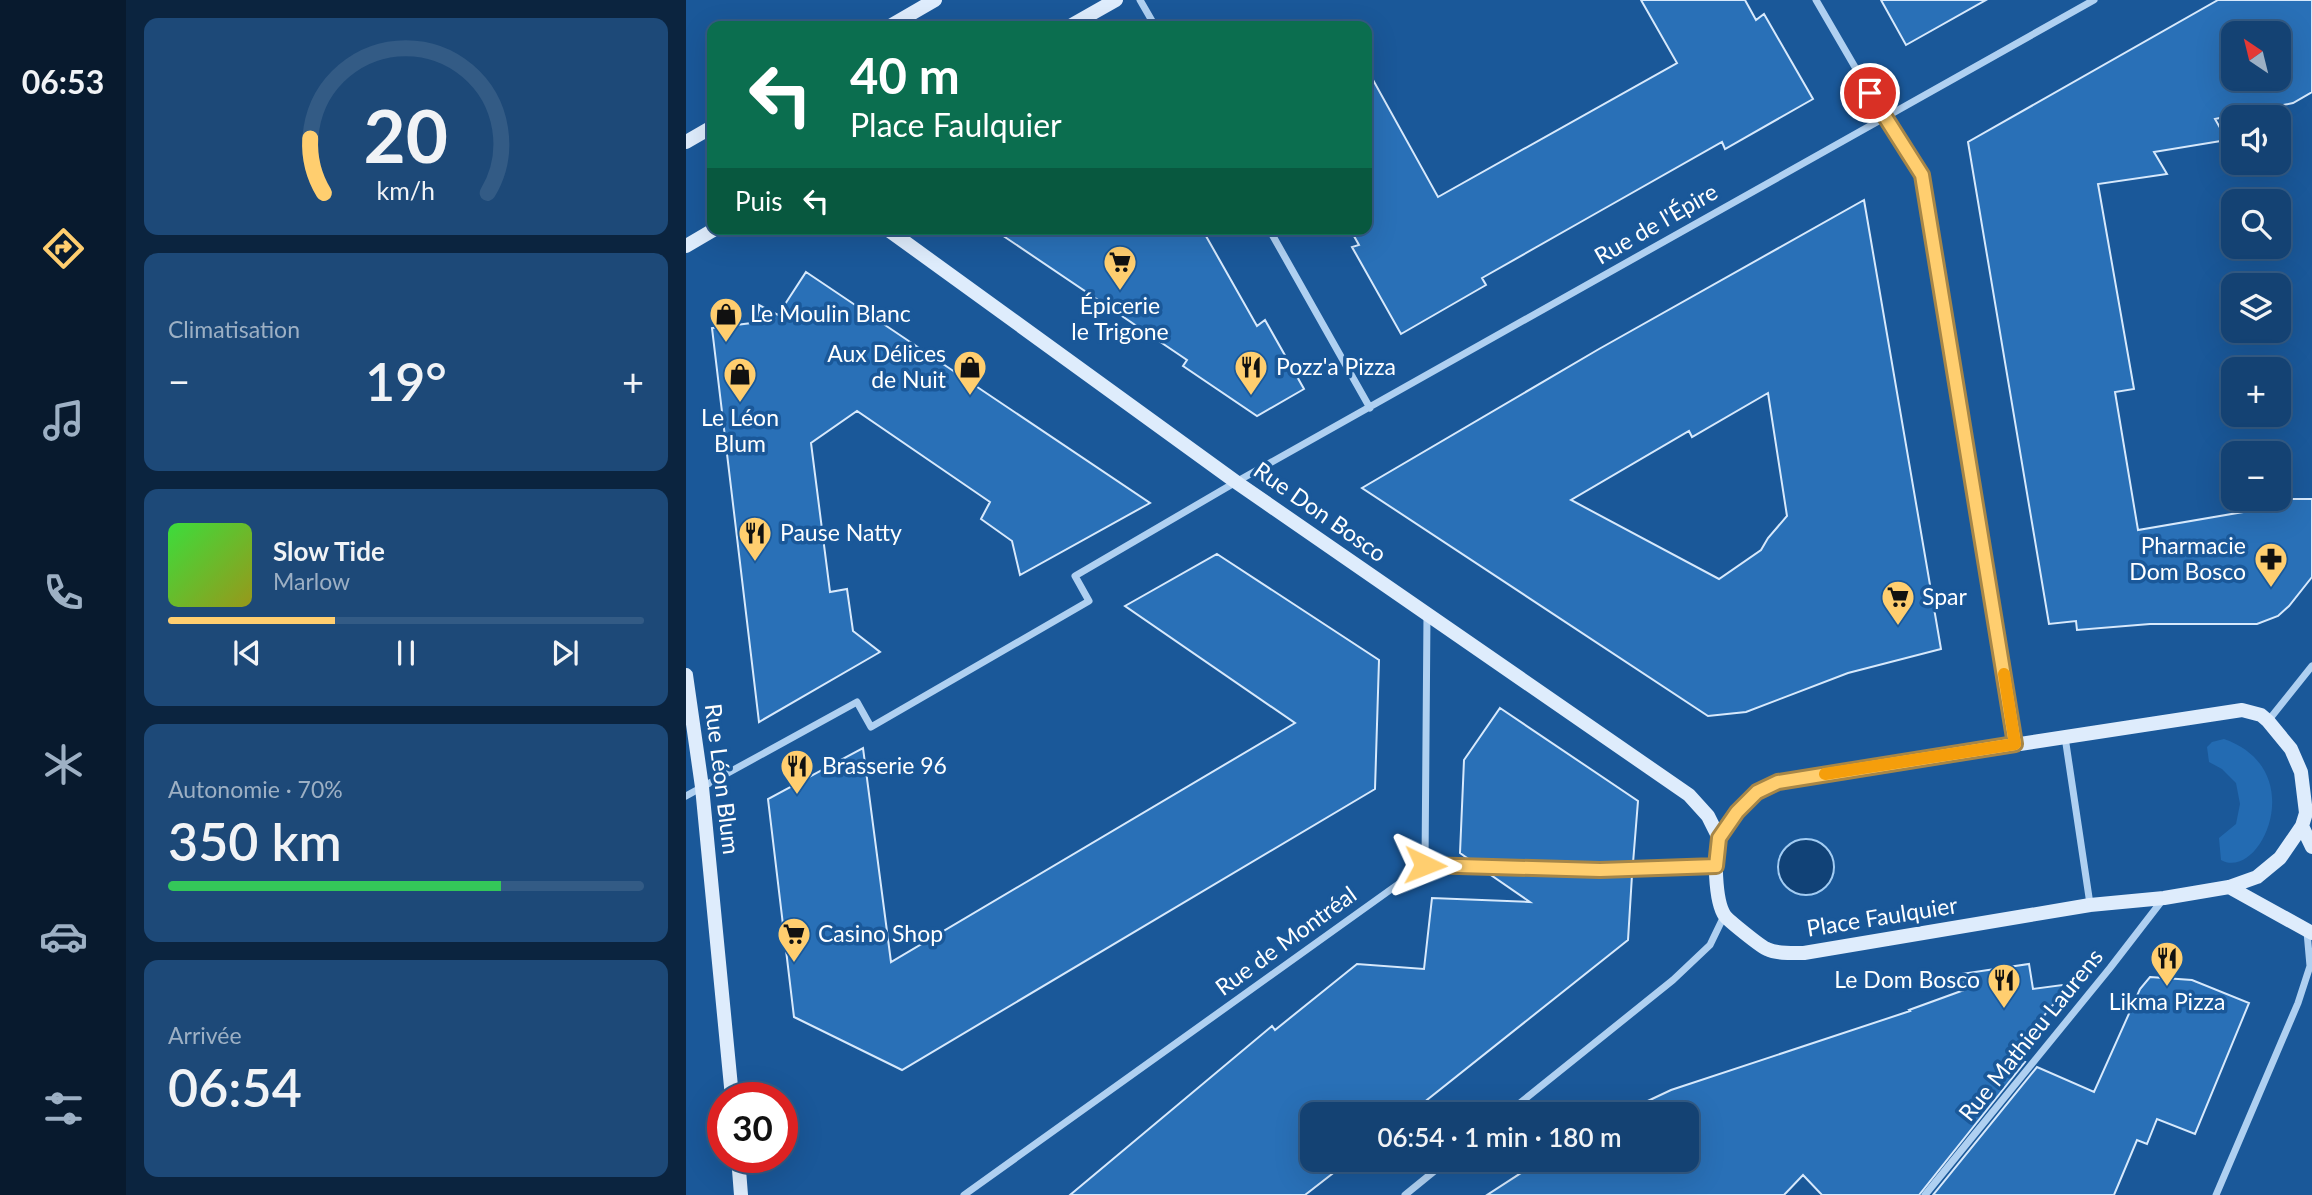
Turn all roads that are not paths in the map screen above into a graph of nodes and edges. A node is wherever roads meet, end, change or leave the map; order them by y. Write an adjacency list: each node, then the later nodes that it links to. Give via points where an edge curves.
1 (935, 0): 6 (street)
2 (1116, 0): 7 (street)
3 (1140, 0): 8 (street)
4 (1816, 0): 9 (street)
5 (2094, 0): 9 (street, Rue de l'Épire)
6 (899, 21)
7 (1079, 21)
8 (1152, 21)
9 (1884, 117): 16 (street, Rue de l'Épire); 23 (street, via 1922,175)
10 (707, 130): 11 (street)
11 (686, 142)
12 (707, 234): 15 (street)
13 (895, 235): 17 (street, Rue Don Bosco)
14 (1272, 235): 16 (street)
15 (686, 246)
16 (1370, 408): 17 (street, Rue de l'Épire)
17 (1236, 482): 18 (street, Rue Don Bosco); 24 (street, Rue de l'Épire, via 1075,576 1089,601 871,727 857,702)
18 (1427, 613): 27 (street, Rue Don Bosco, via 1689,795 1708,816); 29 (street)
19 (2312, 666): 21 (street)
20 (686, 675): 24 (street, Rue Léon Blum)
21 (2268, 721): 22 (street, via 2242,710); 26 (street, via 2291,749 2301,772 2306,813)
22 (2065, 737): 23 (street); 33 (street)
23 (2015, 744): 27 (street, via 1778,782 1757,792)
24 (702, 786): 25 (street); 36 (street, Rue Léon Blum)
25 (686, 796)
26 (2302, 826): 28 (street); 31 (street, Place Faulquier, via 2280,858 2257,877)
27 (1719, 838): 30 (street)
28 (2312, 847)
29 (1425, 865): 30 (street, via 1600,870); 41 (street, Rue de Montréal)
30 (1716, 866): 34 (street)
31 (2229, 887): 32 (street, Place Faulquier); 35 (street)
32 (2164, 898): 33 (street, Place Faulquier); 43 (street, Rue Mathieu Laurens)
33 (2090, 905): 34 (street, Place Faulquier, via 1804,953 1767,950)
34 (1724, 915): 37 (street, via 1710,946)
35 (2309, 932): 44 (street, via 2310,966 2298,1003)
36 (731, 1082)
37 (1521, 1102)
38 (1433, 1172): 42 (street)
39 (739, 1173): 40 (street)
40 (741, 1195)
41 (964, 1195)
42 (1405, 1195)
43 (1925, 1195)
44 (2216, 1195)

